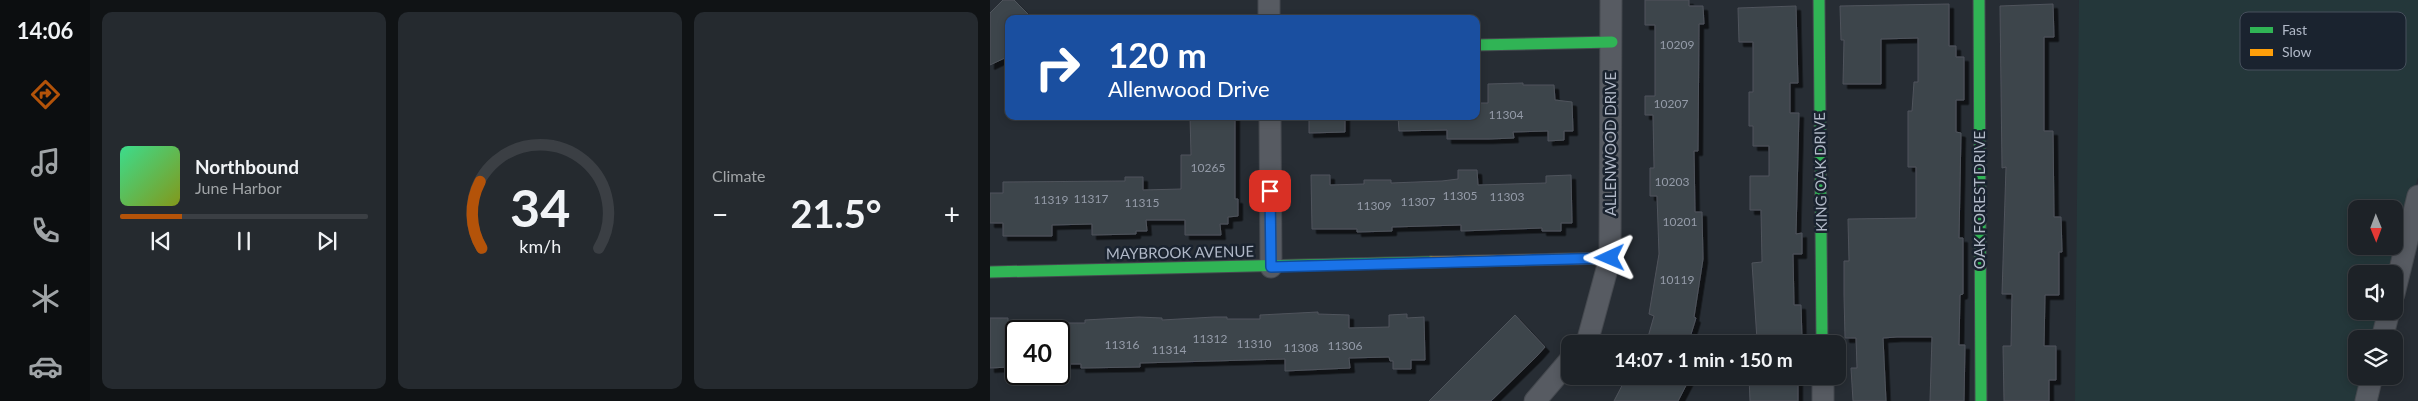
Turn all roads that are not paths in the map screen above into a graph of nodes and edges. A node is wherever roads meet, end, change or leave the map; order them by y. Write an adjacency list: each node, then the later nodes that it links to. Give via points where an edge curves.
1 (1269, 0): 5 (street)
2 (1611, 0): 6 (street, ALLENWOOD DRIVE)
3 (1819, 0): 16 (street, KING OAK DRIVE)
4 (1979, 0): 22 (street, OAK FOREST DRIVE)
5 (1269, 15)
6 (1612, 42): 7 (street); 11 (street, ALLENWOOD DRIVE)
7 (1480, 44)
8 (1270, 120): 13 (street)
9 (2418, 196): 10 (street)
10 (2415, 223): 12 (street)
11 (1610, 258): 13 (street, MAYBROOK AVENUE); 15 (street, ALLENWOOD DRIVE)
12 (2403, 265)
13 (1271, 267): 14 (street, MAYBROOK AVENUE)
14 (990, 272)
15 (1589, 335)
16 (1822, 335)
17 (1561, 371): 20 (street)
18 (1822, 385): 21 (street)
19 (2370, 385): 23 (street)
20 (1535, 401)
21 (1823, 401)
22 (1981, 401)
23 (2366, 401)

